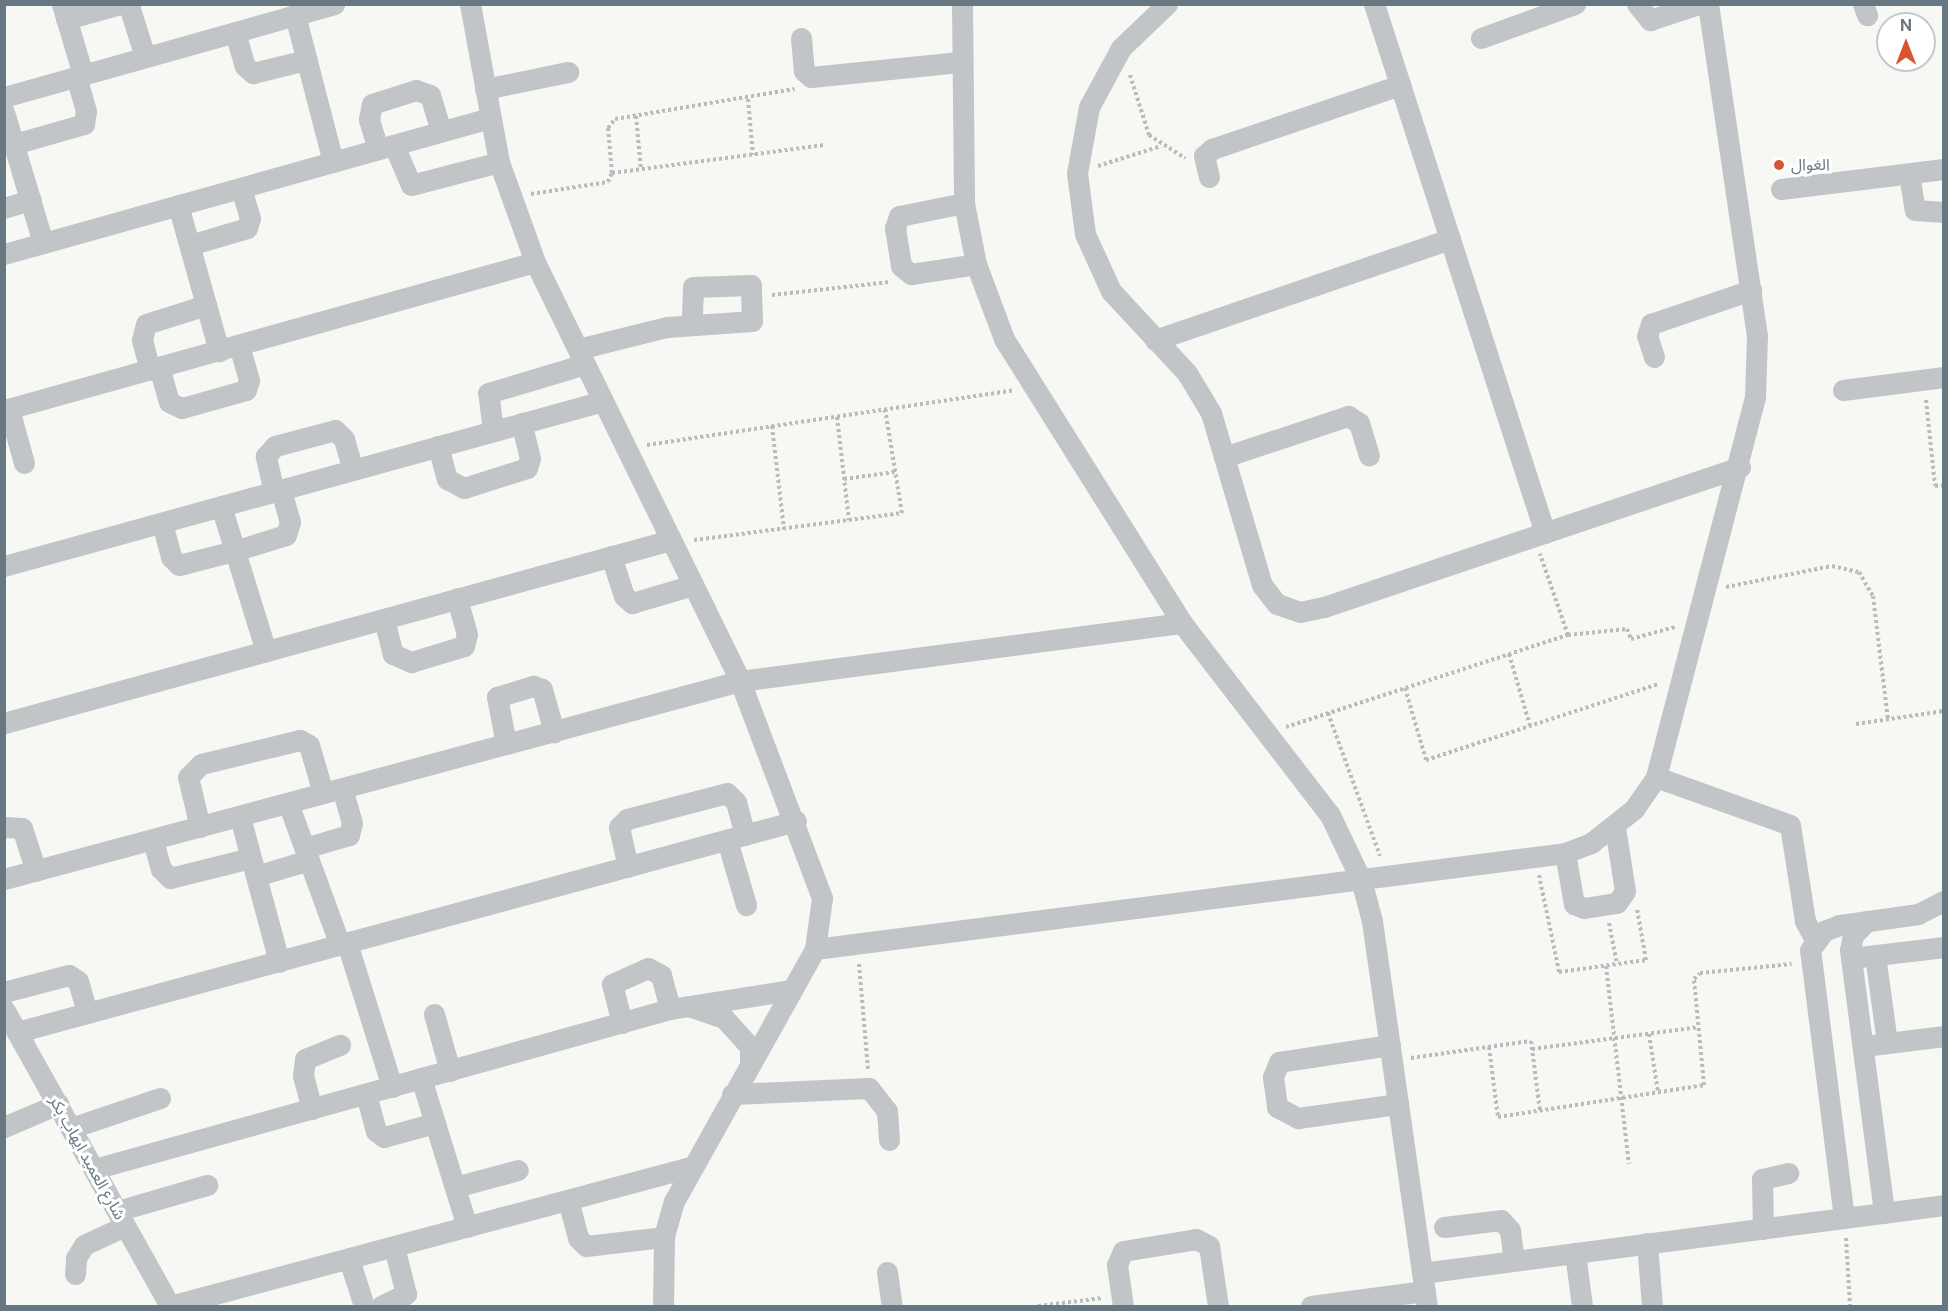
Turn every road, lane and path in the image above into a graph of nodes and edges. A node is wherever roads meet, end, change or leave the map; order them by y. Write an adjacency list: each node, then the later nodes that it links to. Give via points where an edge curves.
1 (122, 4): 12 (street); 17 (street, via 130,9)
2 (334, 4): 11 (street)
3 (470, 4): 24 (street)
4 (962, 4): 19 (street)
5 (1167, 4): 16 (street)
6 (1374, 4): 23 (street)
7 (1575, 4): 15 (street)
8 (1637, 4): 9 (street, via 1650,20)
9 (1698, 4)
10 (1708, 4): 59 (street)
11 (297, 11): 13 (street); 18 (street)
12 (64, 12): 22 (street)
13 (235, 32): 17 (street); 18 (street, via 245,66 253,73)
14 (801, 38): 21 (street)
15 (1481, 38)
16 (1121, 48): 33 (path, via 1149,135); 41 (street, via 1089,107)
17 (145, 57): 22 (street)
18 (306, 60): 36 (street)
19 (958, 62): 21 (street); 48 (street)
20 (568, 72): 24 (street)
21 (806, 75): 26 (path, via 789,92)
22 (80, 76): 25 (street); 31 (street, via 86,111 84,124)
23 (1400, 86): 40 (street, via 1212,149); 52 (street)
24 (485, 89): 29 (street)
25 (4, 97)
26 (748, 99): 28 (path); 35 (path)
27 (4, 112): 31 (street)
28 (636, 116): 39 (path); 42 (path, via 609,124)
29 (490, 118): 30 (street); 37 (street)
30 (441, 131): 34 (street); 34 (street, via 430,95 416,90 372,104 369,119)
31 (14, 144): 47 (street)
32 (824, 145): 35 (path)
33 (1161, 146): 40 (path); 41 (path)
34 (386, 147): 36 (street); 37 (street, via 411,185)
35 (753, 155): 39 (path)
36 (333, 162): 44 (street)
37 (499, 162): 46 (street)
38 (1944, 169): 43 (street)
39 (641, 170): 42 (path)
40 (1206, 170)
41 (1077, 172): 63 (street, via 1085,234 1111,291)
42 (612, 173): 46 (path, via 603,184)
43 (1909, 174): 45 (street); 51 (street, via 1915,210)
44 (241, 188): 49 (street); 54 (street, via 250,218 247,228)
45 (1781, 189)
46 (510, 197): 56 (street)
47 (31, 201): 50 (street); 53 (street)
48 (964, 203): 57 (street); 58 (street, via 906,214 895,221 901,266)
49 (178, 206): 53 (street); 54 (street)
50 (4, 208)
51 (1944, 212)
52 (1450, 239): 63 (street); 93 (street)
53 (43, 243): 55 (street)
54 (190, 245): 61 (street)
55 (4, 254)
56 (535, 262): 64 (street); 65 (street)
57 (976, 264): 58 (street); 69 (street, via 1004,339)
58 (911, 274): 60 (path, via 886,283)
59 (1751, 290): 66 (street, via 1651,324 1647,336); 83 (street, via 1757,367)
60 (753, 296): 62 (street, via 752,321); 62 (street, via 747,282 693,287)
61 (206, 305): 64 (street); 67 (street, via 146,324 142,340)
62 (692, 324): 65 (street)
63 (1155, 340): 81 (street, via 1187,373 1211,413)
64 (229, 348): 67 (street); 67 (street, via 249,380 246,390 182,408 169,402)
65 (582, 356): 71 (street); 77 (street, via 488,393)
66 (1654, 357)
67 (155, 368): 73 (street)
68 (1934, 378): 70 (street); 87 (path, via 1935,486)
69 (1032, 387): 72 (path); 103 (street)
70 (1843, 390)
71 (603, 400): 75 (street); 79 (street)
72 (885, 409): 74 (path); 85 (path)
73 (7, 410): 82 (street)
74 (837, 417): 76 (path); 86 (path)
75 (521, 423): 77 (street); 78 (street, via 530,458 527,468 464,488 447,479)
76 (772, 426): 79 (path); 92 (path)
77 (493, 431): 78 (street)
78 (438, 446): 84 (street)
79 (627, 448): 94 (street)
80 (1369, 456): 81 (street, via 1359,423 1348,416)
81 (1224, 457): 93 (street, via 1262,585 1277,604 1300,612)
82 (24, 463)
83 (1740, 467): 93 (street); 99 (street)
84 (353, 470): 88 (street); 88 (street, via 341,434 329,431 269,450 266,463)
85 (895, 472): 86 (path); 90 (path, via 902,513)
86 (844, 479): 90 (path)
87 (1944, 485)
88 (277, 491): 89 (street); 95 (street, via 290,522 286,535)
89 (221, 506): 91 (street); 95 (street)
90 (849, 520): 92 (path)
91 (162, 523): 95 (street, via 171,557 179,565); 97 (street)
92 (784, 529): 94 (path)
93 (1539, 534): 104 (path)
94 (672, 541): 96 (street); 98 (street)
95 (234, 551): 105 (street)
96 (611, 556): 98 (street, via 624,596 632,603); 100 (street)
97 (4, 566)
98 (693, 585): 108 (street)
99 (1705, 591): 102 (street); 112 (path, via 1832,566 1859,572 1873,596)
100 (457, 598): 101 (street); 101 (street, via 467,634 464,646 411,662 393,654)
101 (384, 619): 105 (street)
102 (1697, 621): 104 (path, via 1631,639 1627,628); 107 (street)
103 (1182, 623): 108 (street); 117 (street)
104 (1568, 635): 106 (path)
105 (266, 651): 113 (street)
106 (1509, 654): 109 (path); 115 (path)
107 (1682, 676): 115 (path); 119 (street)
108 (740, 681): 116 (street); 123 (street)
109 (1405, 688): 111 (path); 115 (path, via 1426,760)
110 (1944, 711): 112 (path)
111 (1328, 713): 117 (path); 135 (path)
112 (1888, 720): 114 (path)
113 (4, 723)
114 (1856, 724)
115 (1530, 726)
116 (554, 732): 118 (street); 118 (street, via 542,689 533,686 497,697)
117 (1267, 733): 137 (street, via 1330,815)
118 (506, 744): 120 (street)
119 (1656, 777): 126 (street); 142 (street, via 1790,825 1805,921)
120 (333, 791): 121 (street); 125 (street, via 309,745 300,740 201,764 188,777); 130 (street, via 352,823 349,835)
121 (288, 803): 122 (street); 130 (street)
122 (240, 816): 125 (street); 132 (street)
123 (796, 821): 127 (street); 146 (street, via 822,898)
124 (4, 827): 134 (street, via 22,828)
125 (200, 827): 128 (street)
126 (1615, 828): 129 (street); 138 (street)
127 (736, 837): 133 (street); 133 (street, via 736,802 727,793 648,813 619,827); 140 (street)
128 (153, 840): 132 (street, via 160,869 170,878); 134 (street)
129 (1565, 853): 131 (street); 138 (street, via 1574,904)
130 (307, 854): 132 (street); 143 (street)
131 (1536, 856): 135 (street); 152 (path, via 1556,970)
132 (254, 867): 149 (street)
133 (628, 867): 143 (street)
134 (36, 871): 136 (street)
135 (1387, 876): 137 (street)
136 (4, 879)
137 (1361, 880): 144 (street); 170 (street)
138 (1615, 900): 151 (path); 151 (path, via 1643,922 1648,955 1643,961)
139 (1944, 901): 141 (street, via 1918,914)
140 (746, 905)
141 (1867, 921): 142 (street, via 1840,925); 148 (street, via 1853,935)
142 (1815, 940): 150 (street)
143 (343, 944): 149 (street); 174 (street)
144 (857, 944): 146 (street); 175 (path)
145 (1944, 948): 147 (street)
146 (815, 949): 153 (street)
147 (1875, 955): 148 (street); 165 (street)
148 (1851, 958): 168 (street)
149 (279, 962): 157 (street)
150 (1808, 962): 160 (path, via 1700,973 1694,986); 199 (street)
151 (1617, 964): 152 (path)
152 (1606, 966): 164 (path)
153 (792, 990): 155 (street); 171 (street)
154 (4, 993): 157 (street, via 69,975 78,981)
155 (677, 1008): 159 (street); 159 (street, via 658,970 639,971 612,984); 171 (street, via 724,1018 750,1047)
156 (4, 1009): 161 (street, شارع العميد ايهاب بكر)
157 (87, 1013): 161 (street)
158 (434, 1014): 172 (street)
159 (622, 1023): 172 (street)
160 (1698, 1027): 162 (path); 176 (path, via 1704,1085)
161 (17, 1032): 181 (street, شارع العميد ايهاب بكر)
162 (1649, 1034): 164 (path); 176 (path)
163 (1944, 1036): 165 (street)
164 (1615, 1038): 169 (path); 180 (path)
165 (1887, 1043): 168 (street)
166 (340, 1045): 183 (street, via 305,1059 303,1076)
167 (1489, 1047): 169 (path, via 1531,1041); 170 (path); 184 (path, via 1498,1118)
168 (1863, 1047): 198 (street)
169 (1532, 1049): 184 (path)
170 (1391, 1052): 182 (street); 182 (street, via 1279,1062 1273,1077 1277,1107 1298,1118)
171 (750, 1064): 178 (street)
172 (450, 1071): 173 (street)
173 (421, 1078): 174 (street); 185 (street)
174 (392, 1087): 177 (street)
175 (869, 1088): 178 (street); 188 (street, via 887,1111)
176 (1658, 1092): 180 (path)
177 (366, 1094): 183 (street); 185 (street, via 376,1131 384,1137)
178 (732, 1094): 190 (street)
179 (160, 1098): 187 (street)
180 (1622, 1098): 184 (path); 189 (path)
181 (58, 1104): 186 (street); 187 (street, شارع العميد ايهاب بكر)
182 (1398, 1104): 212 (street)
183 (312, 1109): 191 (street)
184 (1540, 1111)
185 (435, 1123): 195 (street)
186 (4, 1127)
187 (71, 1128): 191 (street, شارع العميد ايهاب بكر)
188 (889, 1140)
189 (1629, 1164)
190 (690, 1167): 196 (street); 204 (street)
191 (94, 1170): 200 (street, شارع العميد ايهاب بكر)
192 (518, 1170): 195 (street)
193 (1788, 1173): 203 (street, via 1762,1179)
194 (207, 1185): 200 (street)
195 (455, 1187): 201 (street)
196 (568, 1200): 201 (street); 204 (street, via 578,1238 586,1246)
197 (1944, 1205): 198 (street)
198 (1884, 1213): 199 (street)
199 (1844, 1218): 203 (street); 224 (path)
200 (121, 1219): 211 (street, via 84,1245); 214 (street, شارع العميد ايهاب بكر)
201 (467, 1227): 206 (street)
202 (1444, 1227): 209 (street, via 1501,1220 1510,1230)
203 (1763, 1229): 205 (street)
204 (664, 1237): 217 (street)
205 (1647, 1244): 207 (street); 223 (street)
206 (394, 1247): 208 (street); 216 (street, via 406,1294)
207 (1575, 1253): 209 (street); 222 (street)
208 (349, 1259): 214 (street); 215 (street)
209 (1514, 1261): 212 (street)
210 (887, 1272): 218 (street)
211 (75, 1274)
212 (1425, 1290): 221 (street)
213 (1123, 1301): 219 (path); 220 (street, via 1118,1265 1123,1251 1196,1239 1209,1246)
214 (170, 1306)
215 (364, 1306)
216 (381, 1306)
217 (663, 1306)
218 (892, 1306)
219 (1038, 1306)
220 (1218, 1306)
221 (1311, 1306)
222 (1582, 1306)
223 (1652, 1306)
224 (1850, 1306)

